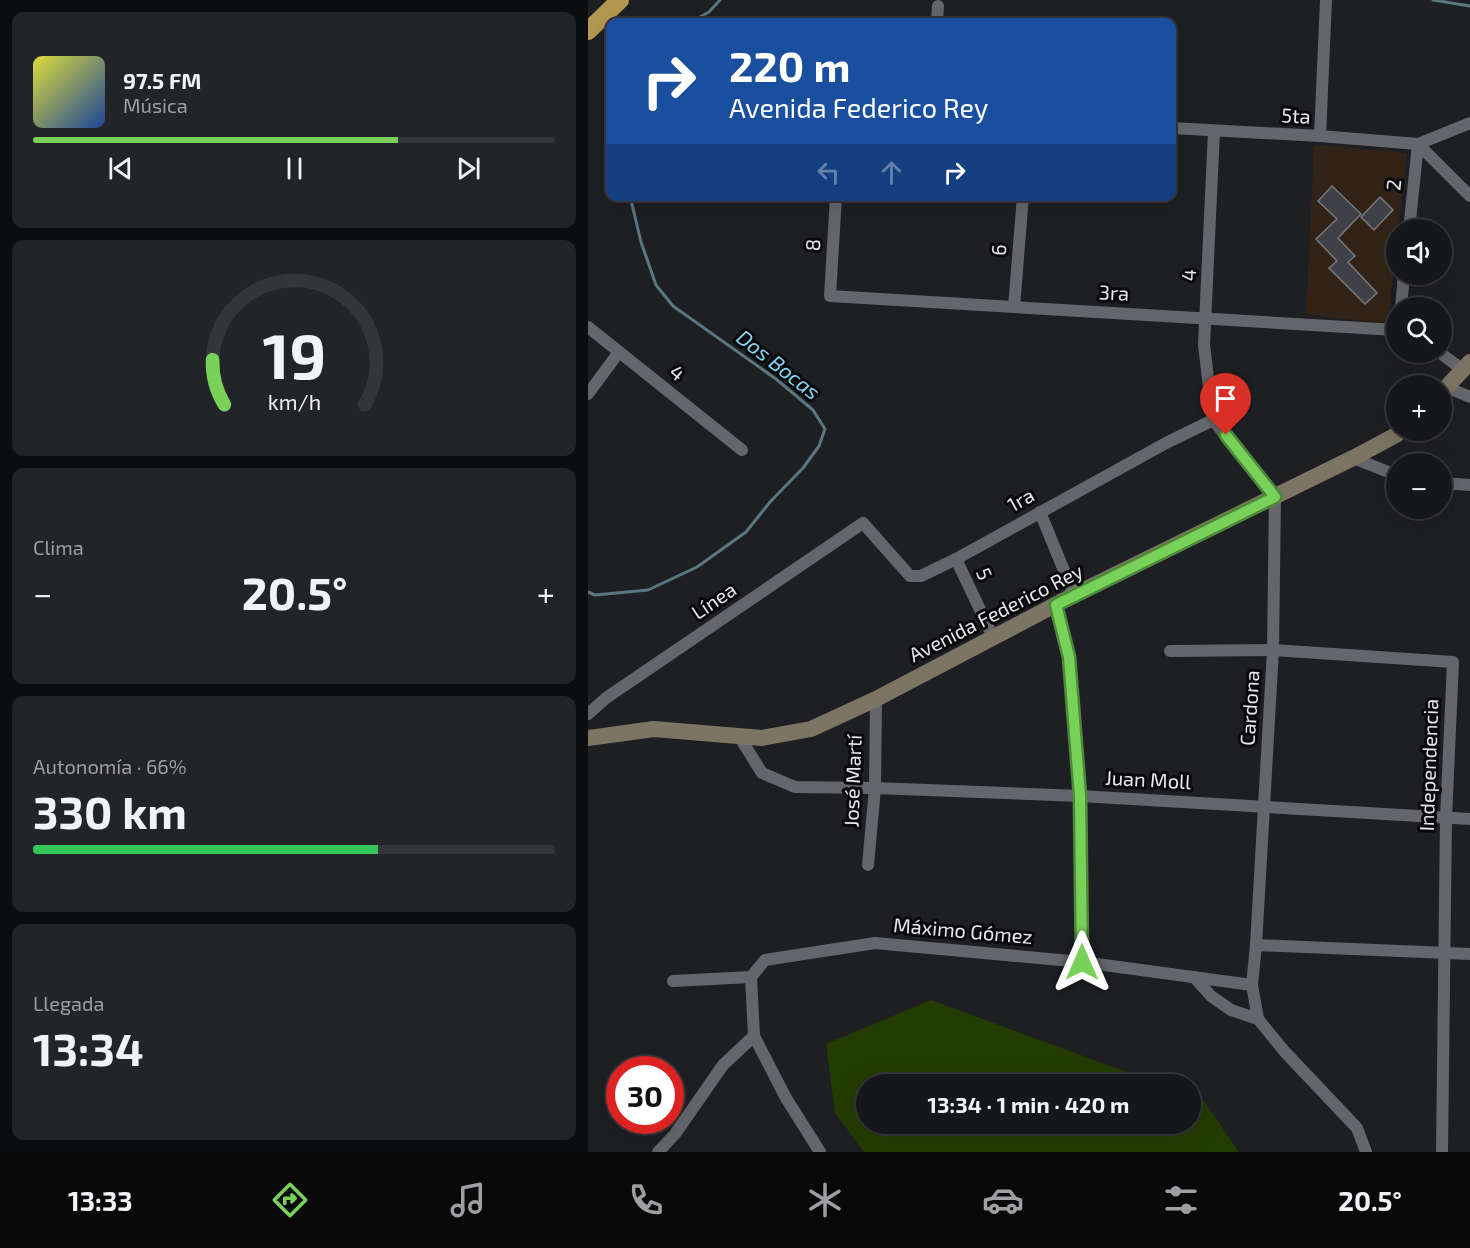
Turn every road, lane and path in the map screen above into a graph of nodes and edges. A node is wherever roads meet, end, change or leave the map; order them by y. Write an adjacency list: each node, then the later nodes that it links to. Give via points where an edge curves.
1 (620, 0): 5 (highway)
2 (1326, 0): 9 (street)
3 (938, 6): 4 (street)
4 (937, 18)
5 (588, 31)
6 (1470, 123): 10 (street, 5ta)
7 (1176, 128): 8 (street, 5ta)
8 (1214, 131): 9 (street, 5ta); 17 (street, 4)
9 (1320, 136): 10 (street, 5ta)
10 (1418, 144): 11 (street); 14 (street, 2)
11 (1470, 196)
12 (836, 201): 15 (street, 8)
13 (1023, 201): 16 (street, 6)
14 (1410, 219)
15 (830, 296): 16 (street, 3ra)
16 (1014, 307): 17 (street, 3ra)
17 (1207, 318): 19 (street, 3ra); 27 (street, 4, via 1204,345)
18 (588, 327): 20 (street, 4)
19 (1386, 329)
20 (619, 352): 25 (street); 29 (street, 4)
21 (1452, 359): 22 (street)
22 (1466, 366): 23 (main road)
23 (1452, 381)
24 (1452, 392): 26 (street)
25 (588, 394)
26 (1470, 397)
27 (1213, 420): 34 (street); 35 (street, 1ra)
28 (1386, 440): 30 (main road, Avenida Federico Rey)
29 (742, 450)
30 (1353, 458): 31 (street); 34 (main road, Avenida Federico Rey)
31 (1386, 471)
32 (1452, 484): 33 (street)
33 (1470, 485)
34 (1275, 497): 38 (main road, Avenida Federico Rey); 41 (street, Cardona)
35 (1040, 512): 37 (street, 1ra); 38 (street)
36 (863, 523): 37 (street, 1ra, via 910,576 921,576); 44 (street, Línea)
37 (956, 559): 40 (street, 5)
38 (1074, 595): 39 (main road, Avenida Federico Rey)
39 (1056, 605): 40 (main road, Avenida Federico Rey); 48 (street, via 1069,657)
40 (993, 638): 43 (main road, Avenida Federico Rey)
41 (1273, 650): 42 (street, Independencia); 49 (street, Cardona); 50 (street, Independencia, via 1453,662)
42 (1170, 651)
43 (876, 699): 45 (main road, Avenida Federico Rey, via 811,729 762,738); 47 (street, José Martí)
44 (588, 714)
45 (739, 736): 46 (main road, Avenida Federico Rey, via 654,729); 47 (street, Juan Moll, via 762,773 795,787)
46 (588, 738)
47 (874, 788): 48 (street, Juan Moll); 52 (street, José Martí)
48 (1080, 796): 49 (street, Juan Moll); 56 (street)
49 (1263, 806): 50 (street, Juan Moll); 53 (street, Cardona)
50 (1446, 818): 51 (street, Juan Moll); 54 (street, Independencia)
51 (1470, 819)
52 (868, 865)
53 (1256, 945): 54 (street); 60 (street, Cardona)
54 (1444, 954): 55 (street); 66 (street, Independencia)
55 (1470, 954)
56 (1082, 962): 57 (street, Máximo Gómez, via 875,943 765,960); 58 (street, Máximo Gómez)
57 (751, 977): 59 (street); 62 (street)
58 (1194, 977): 60 (street, Máximo Gómez); 61 (street, via 1231,1010)
59 (673, 981)
60 (1252, 985): 61 (street, Cardona)
61 (1258, 1019): 65 (street, via 1357,1128)
62 (754, 1036): 63 (street, via 723,1065); 64 (street)
63 (658, 1152)
64 (820, 1152)
65 (1366, 1152)
66 (1442, 1152)

